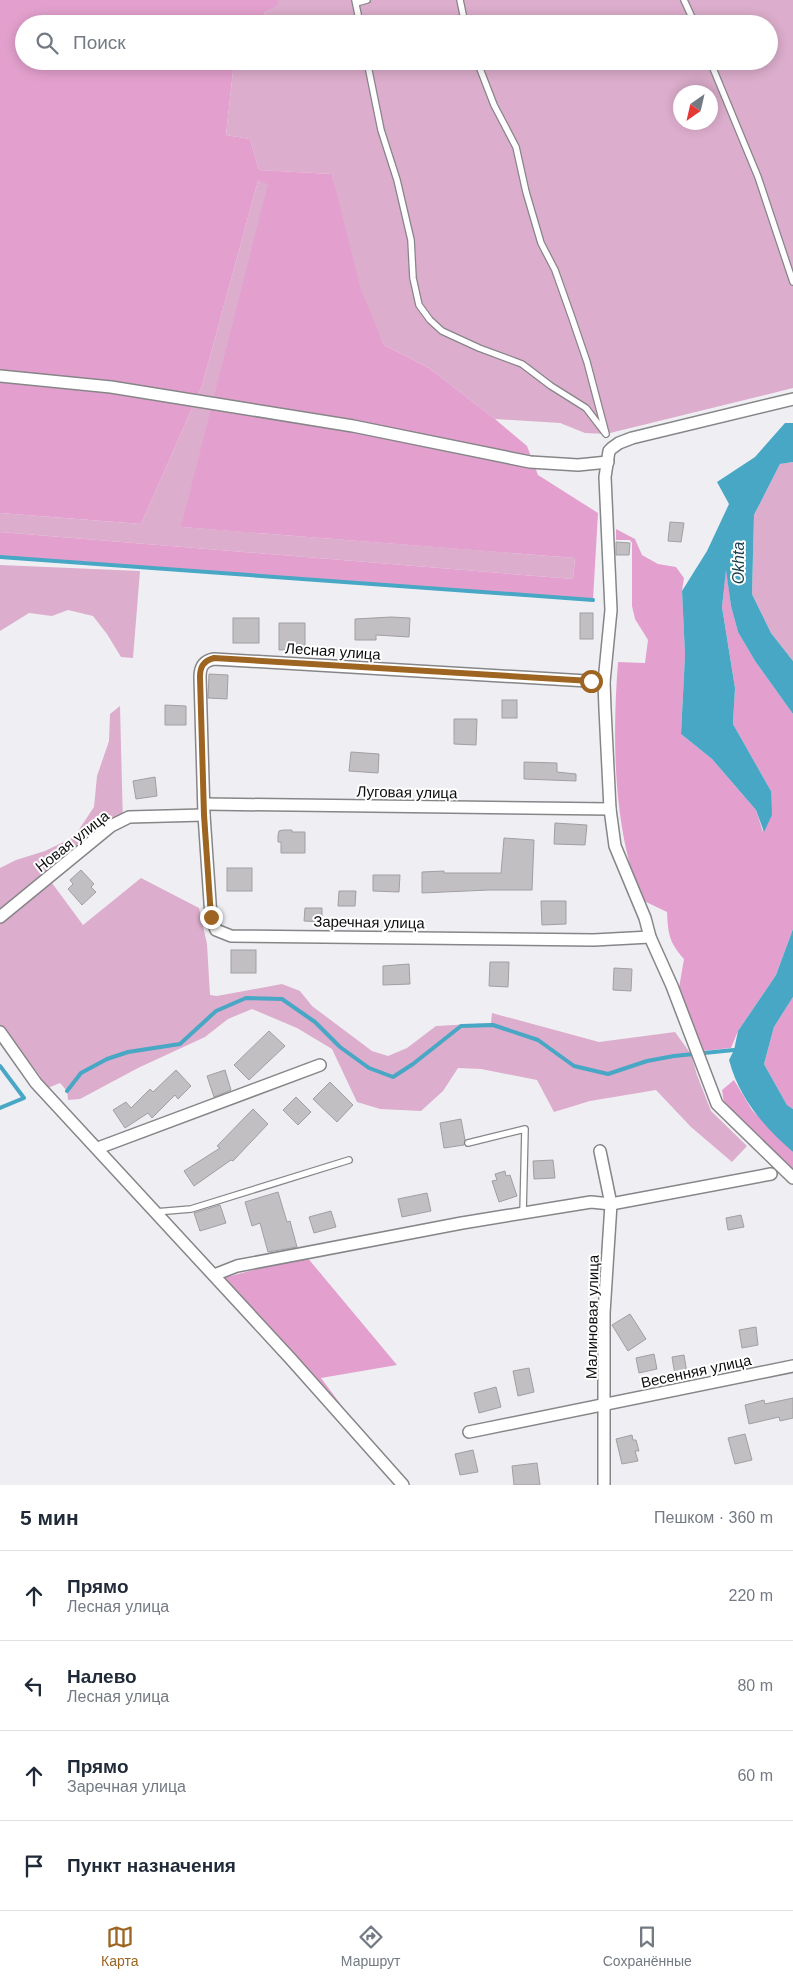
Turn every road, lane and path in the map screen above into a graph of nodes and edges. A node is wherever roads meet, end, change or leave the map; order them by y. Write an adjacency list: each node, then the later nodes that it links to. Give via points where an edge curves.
1 (367, 0): 4 (lane)
2 (460, 0): 6 (lane)
3 (684, 0): 7 (lane)
4 (355, 2): 5 (lane)
5 (358, 15)
6 (463, 15)
7 (691, 15)
8 (369, 70): 9 (lane, via 381,130 411,240 413,278 420,305 442,331 522,364 586,408 606,434 587,362 555,270 541,243 516,147)
9 (480, 70)
10 (714, 70): 11 (lane, via 758,177)
11 (793, 282)
12 (0, 376): 14 (street, via 111,387 353,426 530,462 578,465)
13 (793, 400): 14 (street, via 619,443 609,451)
14 (608, 462): 15 (street, via 605,510 611,610)
15 (604, 682): 16 (street); 17 (street, Лесная улица, via 214,658 200,668)
16 (610, 809): 17 (street, Луговая улица); 19 (street, via 615,846)
17 (205, 810): 18 (street, Новая улица, via 129,817 111,826); 19 (street, Заречная улица, via 211,917 216,930 222,934 594,940)
18 (0, 918)
19 (650, 938): 27 (street, via 717,1104)
20 (0, 1032): 23 (street, via 36,1083)
21 (320, 1065): 23 (street)
22 (468, 1143): 30 (lane, via 525,1129)
23 (98, 1148): 29 (street)
24 (600, 1151): 28 (street, Малиновая улица)
25 (349, 1160): 29 (lane, via 192,1208)
26 (771, 1174): 28 (street)
27 (793, 1178)
28 (611, 1204): 30 (street, via 592,1202); 33 (street, Малиновая улица, via 604,1313)
29 (155, 1212): 31 (street)
30 (523, 1214): 31 (street, via 285,1256 237,1266)
31 (214, 1275): 35 (street)
32 (793, 1366): 33 (street, Весенняя улица)
33 (605, 1405): 34 (street, Весенняя улица); 36 (street, Малиновая улица)
34 (469, 1432)
35 (404, 1485)
36 (604, 1485)

